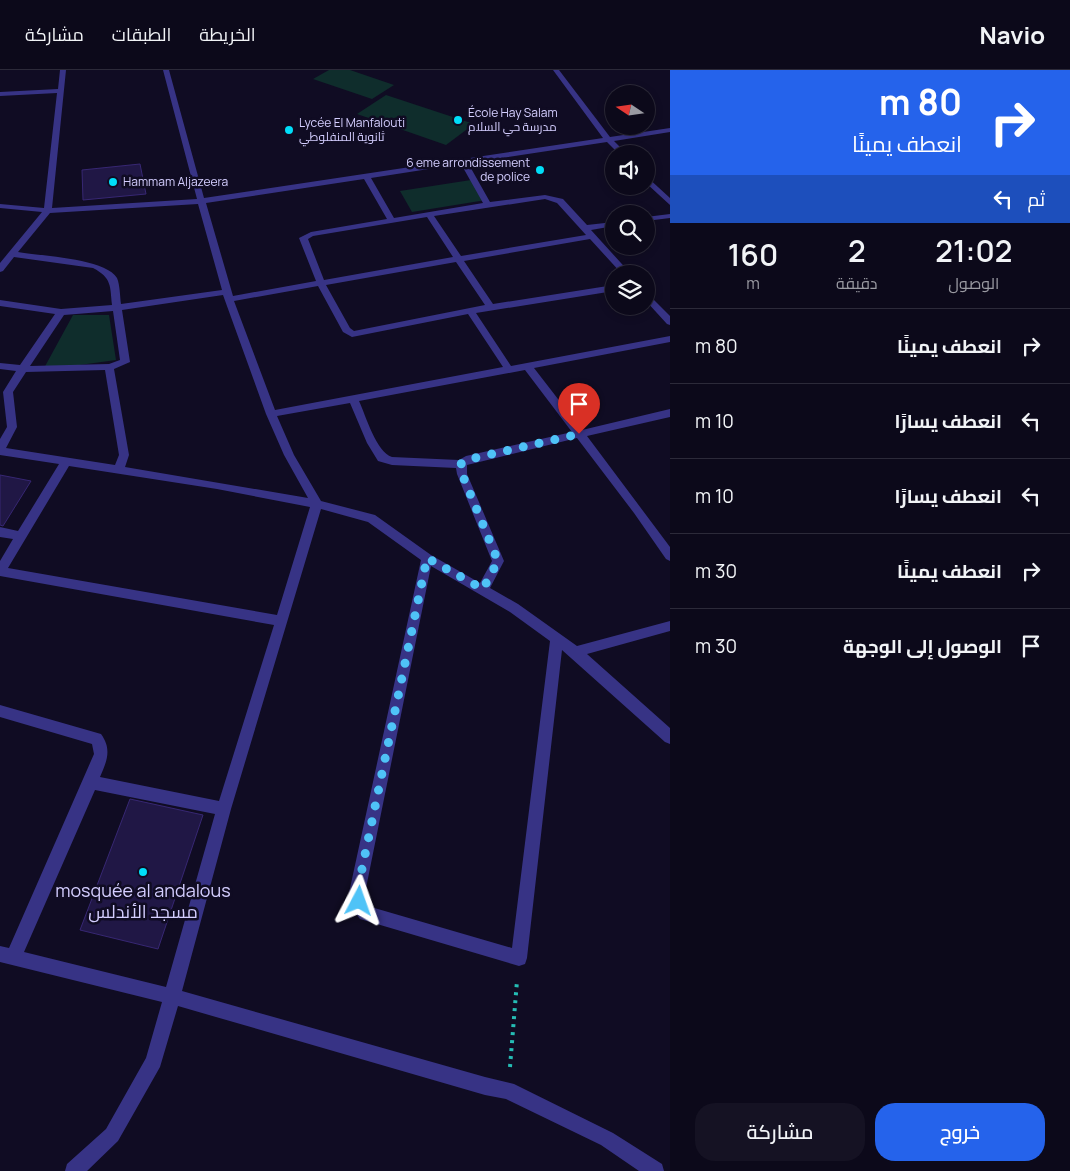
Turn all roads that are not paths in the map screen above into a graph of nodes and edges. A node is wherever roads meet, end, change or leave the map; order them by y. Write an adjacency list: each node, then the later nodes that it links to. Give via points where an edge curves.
1 (63, 70): 4 (street)
2 (166, 70): 12 (street)
3 (556, 70): 7 (street)
4 (61, 91): 5 (street); 16 (street)
5 (0, 94)
6 (670, 130): 7 (street)
7 (608, 138): 8 (street); 9 (street)
8 (615, 145)
9 (464, 162): 10 (street); 14 (street)
10 (368, 177): 12 (street); 20 (street)
11 (655, 187): 13 (street)
12 (202, 202): 16 (street); 30 (street)
13 (670, 202)
14 (488, 205): 17 (street); 22 (street, via 550,197 560,201)
15 (0, 206): 16 (street)
16 (48, 210): 24 (street)
17 (430, 215): 20 (street); 25 (street)
18 (670, 216): 19 (street)
19 (655, 218)
20 (392, 221): 28 (street, via 305,235 303,241)
21 (605, 225): 22 (street)
22 (585, 228): 23 (street)
23 (592, 236): 25 (street); 26 (street)
24 (12, 254): 27 (street); 34 (street, via 82,263 107,272 113,279)
25 (458, 258): 28 (street); 33 (street)
26 (619, 265)
27 (0, 269)
28 (321, 284): 30 (street); 35 (street, via 352,334)
29 (605, 289): 33 (street)
30 (228, 295): 34 (street); 47 (street)
31 (0, 303): 36 (street)
32 (655, 303): 37 (street)
33 (491, 307): 35 (street)
34 (116, 308): 36 (street); 41 (street, via 125,362)
35 (470, 311): 43 (street)
36 (61, 312): 44 (street)
37 (666, 313): 38 (street)
38 (670, 322)
39 (670, 339): 42 (street)
40 (0, 366): 44 (street)
41 (109, 367): 44 (street); 52 (street, via 124,456)
42 (528, 367): 43 (street); 48 (street)
43 (508, 368): 45 (street)
44 (23, 369): 49 (street, via 8,392 12,427)
45 (353, 398): 47 (street); 51 (street, via 382,458 392,462)
46 (670, 413): 48 (street)
47 (271, 414): 53 (street, via 289,455)
48 (579, 434): 51 (street, via 466,460); 56 (street)
49 (0, 450): 50 (street)
50 (66, 462): 52 (street); 55 (street)
51 (461, 464): 59 (street, via 462,474 498,561)
52 (118, 471): 53 (street)
53 (317, 504): 57 (street, via 371,518); 60 (street)
54 (0, 532): 55 (street)
55 (22, 536): 58 (street)
56 (670, 556)
57 (427, 558): 59 (street); 62 (street, via 357,893 366,913 519,958)
58 (0, 571): 60 (street)
59 (483, 589): 62 (street)
60 (281, 621): 67 (street)
61 (670, 626): 63 (street)
62 (556, 640): 63 (street)
63 (575, 652): 65 (street)
64 (0, 711): 66 (street, via 96,739 103,752)
65 (670, 737)
66 (90, 782): 67 (street); 68 (street)
67 (224, 809): 69 (street)
68 (6, 956): 69 (street)
69 (170, 996): 70 (street, via 154,1061 112,1135); 71 (street, via 508,1090 607,1138)
70 (74, 1171)
71 (656, 1171)

